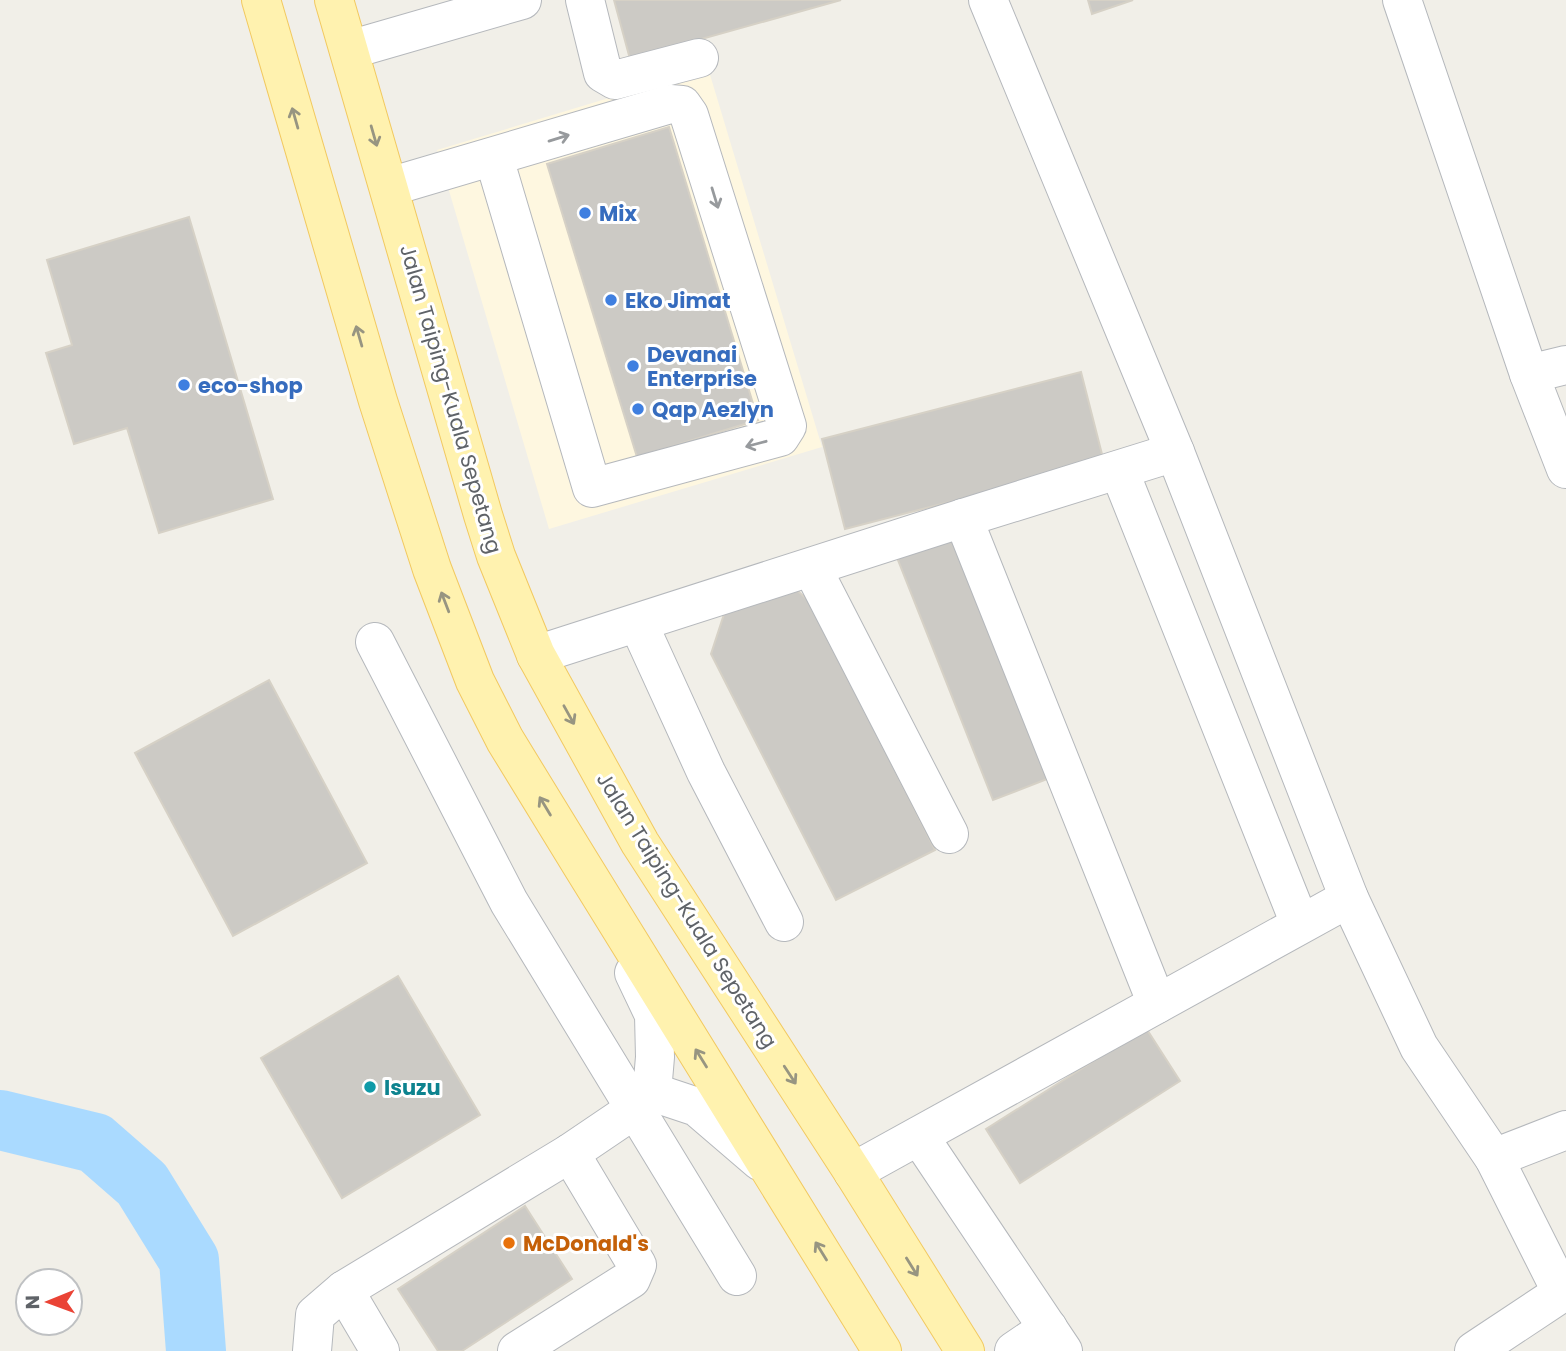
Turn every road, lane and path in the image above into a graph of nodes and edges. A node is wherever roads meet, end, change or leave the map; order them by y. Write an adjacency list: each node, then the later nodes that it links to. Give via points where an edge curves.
1 (261, 0): 22 (main road, one-way to 1, via 475,681 432,569)
2 (334, 0): 7 (main road, Jalan Taiping-Kuala Sepetang)
3 (522, 0): 7 (street)
4 (585, 0): 8 (street, via 603,73 615,80)
5 (988, 0): 13 (street)
6 (1402, 0): 12 (street)
7 (349, 50): 10 (main road, Jalan Taiping-Kuala Sepetang, one-way to 10)
8 (699, 58)
9 (494, 158): 9 (street, one-way to 9, via 670,104 682,105 689,115 787,426 780,437 592,488); 10 (street)
10 (389, 187): 20 (main road, Jalan Taiping-Kuala Sepetang, via 496,556)
11 (1566, 365): 12 (street)
12 (1529, 374): 14 (street)
13 (1175, 452): 15 (street); 23 (street)
14 (1566, 468)
15 (1119, 470): 16 (street); 25 (street)
16 (963, 518): 17 (street); 26 (street)
17 (812, 568): 18 (street); 21 (street)
18 (638, 623): 20 (street); 24 (street, via 706,772)
19 (376, 642): 27 (street, via 509,902)
20 (536, 655): 33 (main road, Jalan Taiping-Kuala Sepetang, one-way to 33, via 640,843)
21 (949, 834)
22 (580, 864): 27 (street, via 654,1015 655,1057); 32 (main road, one-way to 22)
23 (1349, 898): 25 (street); 31 (street, via 1419,1047)
24 (784, 922)
25 (1300, 924): 26 (street)
26 (1157, 1004): 29 (street)
27 (644, 1100): 30 (street); 32 (street, via 697,1107); 34 (street)
28 (1566, 1130): 31 (street)
29 (919, 1136): 33 (street); 37 (street)
30 (570, 1153): 35 (street); 40 (street, via 637,1265 631,1279)
31 (1494, 1158): 36 (street)
32 (769, 1169): 41 (main road, one-way to 32)
33 (853, 1172): 42 (main road, Jalan Taiping-Kuala Sepetang, one-way to 42)
34 (737, 1276)
35 (344, 1290): 38 (street, via 315,1315); 39 (street)
36 (1564, 1291): 44 (street)
37 (1056, 1339): 43 (street)
38 (312, 1351)
39 (380, 1351)
40 (517, 1351)
41 (882, 1351)
42 (965, 1351)
43 (1014, 1351)
44 (1474, 1351)

